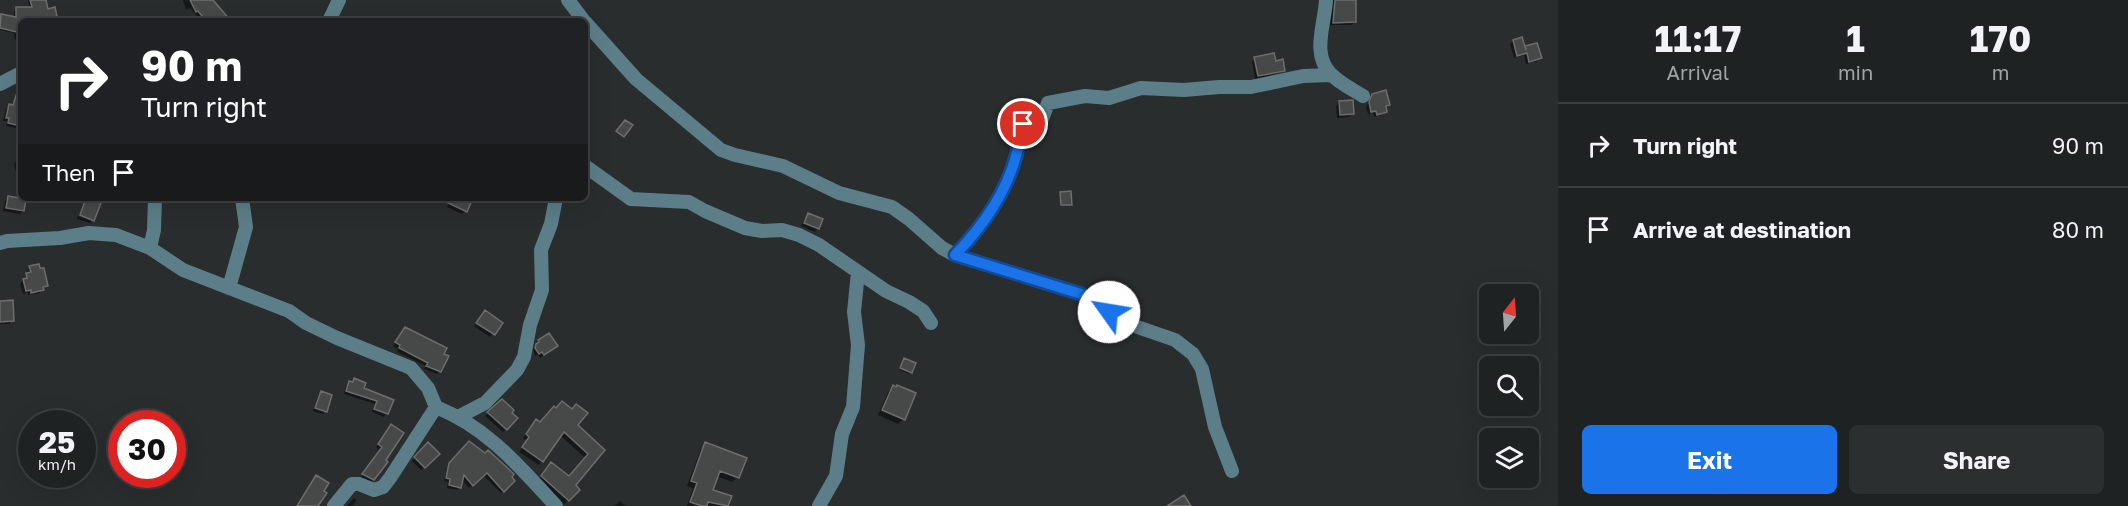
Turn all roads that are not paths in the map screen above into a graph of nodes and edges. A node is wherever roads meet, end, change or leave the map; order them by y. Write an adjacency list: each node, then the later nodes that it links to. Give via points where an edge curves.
1 (339, 0): 4 (street)
2 (568, 0): 5 (street)
3 (1326, 0): 8 (street, via 1320,53)
4 (330, 18)
5 (581, 18)
6 (588, 26): 17 (street, via 636,79 721,150 783,166 839,193 892,207)
7 (18, 75): 9 (street)
8 (1331, 75): 10 (street); 17 (street, via 1303,76 1251,87 1141,88 1109,98 1085,96 1048,103 1042,119 1023,124 1017,154 1005,183 989,213)
9 (0, 84)
10 (1362, 96)
11 (588, 168): 18 (street, via 631,199 689,202 744,228 799,235)
12 (155, 201): 16 (street)
13 (242, 201): 19 (street, via 246,227)
14 (555, 201): 22 (street, via 541,250 540,299 524,357 485,403)
15 (0, 243): 16 (street, via 89,233 116,235)
16 (150, 248): 19 (street, via 183,270)
17 (955, 255): 23 (street, via 1081,294 1124,322 1175,340 1193,354 1202,369 1215,427)
18 (858, 272): 20 (street, via 923,311); 26 (street, via 853,407 842,434 836,476)
19 (229, 288): 21 (street, via 411,368 428,388)
20 (931, 322)
21 (436, 407): 22 (street); 24 (street, via 383,487 374,490 352,484)
22 (458, 417): 25 (street, via 496,443)
23 (1232, 471)
24 (334, 506)
25 (556, 506)
26 (819, 506)

